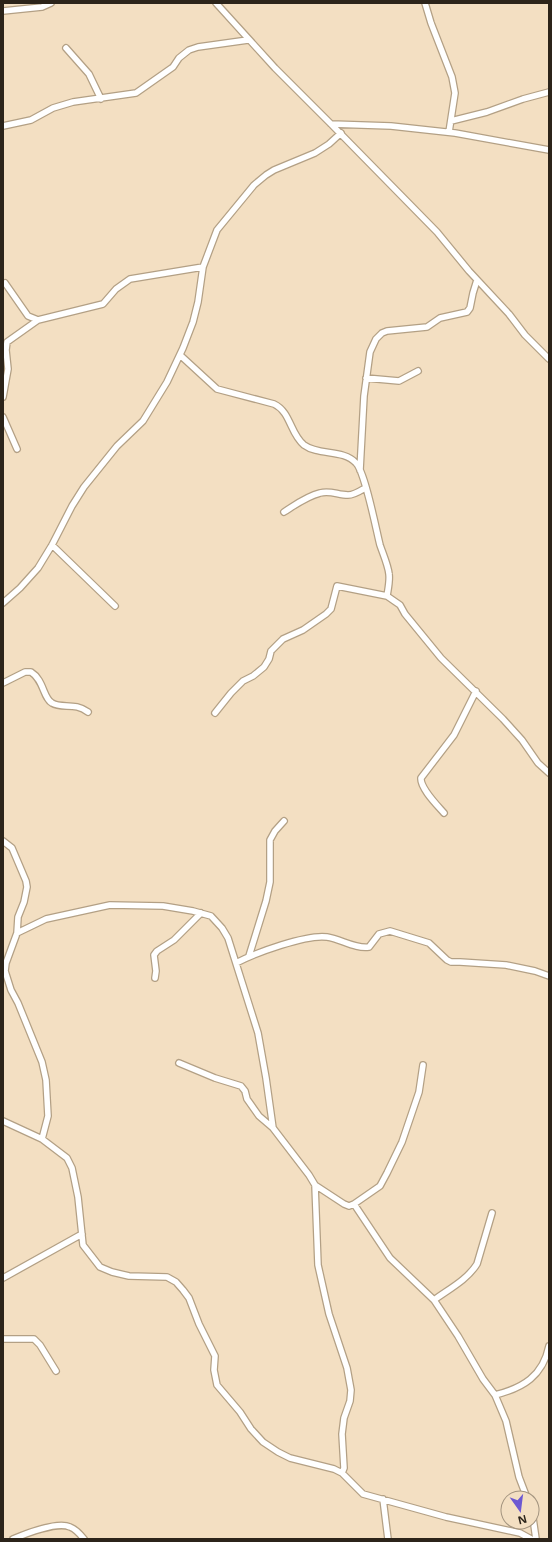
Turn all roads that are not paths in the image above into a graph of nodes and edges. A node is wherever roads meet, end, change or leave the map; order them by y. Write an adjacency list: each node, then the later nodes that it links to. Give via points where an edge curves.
1 (51, 3): 4 (street, via 42,7)
2 (216, 3): 5 (street)
3 (425, 3): 9 (street, via 452,76 455,93)
4 (3, 11)
5 (248, 40): 8 (street, via 189,50 173,67 140,92); 10 (street)
6 (66, 48): 8 (street, via 89,74)
7 (549, 92): 9 (street)
8 (101, 99): 11 (street, via 73,102 53,108 31,120)
9 (451, 121): 12 (street)
10 (331, 124): 12 (street, via 391,126); 13 (street)
11 (3, 126)
12 (449, 132): 14 (street)
13 (340, 133): 15 (street, via 315,153 274,170 254,185 217,230); 16 (street, via 446,243)
14 (549, 150)
15 (203, 267): 18 (street, via 130,279 116,289 103,304); 19 (street, via 198,302)
16 (477, 280): 20 (street); 22 (street, via 467,312 440,318 427,326 382,333 370,352)
17 (5, 283): 18 (street, via 28,316)
18 (38, 320): 23 (street, via 7,342 8,369)
19 (180, 355): 26 (street, via 217,389 281,407 303,444 341,455 356,463); 29 (street, via 143,421 117,446 84,487)
20 (549, 359)
21 (418, 371): 22 (street, via 399,381)
22 (366, 378): 26 (street)
23 (3, 397)
24 (3, 417): 25 (street)
25 (17, 449)
26 (360, 470): 27 (street)
27 (365, 488): 28 (street, via 349,495 320,493 308,497); 30 (street, via 389,574)
28 (284, 512)
29 (52, 545): 31 (street, via 38,568); 32 (street)
30 (387, 596): 34 (street, via 400,605 442,658); 36 (street, via 337,586 331,608 326,614 303,630 283,639 271,651 264,667 243,681)
31 (3, 603)
32 (115, 606)
33 (3, 683): 35 (street, via 25,672 31,672 40,679 52,704 82,707)
34 (476, 691): 37 (street); 38 (street, via 454,735 421,778 423,788)
35 (88, 712)
36 (215, 713)
37 (549, 773)
38 (444, 813)
39 (284, 821): 43 (street, via 270,840 270,882)
40 (3, 841): 42 (street, via 12,848 26,880 27,887 22,911 18,917)
41 (202, 913): 42 (street, via 163,906 110,905 46,919); 44 (street, via 211,916 222,928); 46 (street, via 154,955)
42 (17, 933): 51 (street, via 5,971 42,1062 48,1116)
43 (249, 956): 44 (street); 45 (street, via 322,936 369,948 379,934 390,931 429,943 451,962 506,965)
44 (236, 963): 50 (street, via 258,1033)
45 (549, 976)
46 (155, 978)
47 (179, 1063): 50 (street, via 241,1086 259,1116)
48 (423, 1065): 53 (street, via 419,1092 402,1142 387,1173 380,1186)
49 (3, 1121): 51 (street)
50 (273, 1128): 52 (street)
51 (42, 1139): 55 (street, via 67,1158 72,1168)
52 (315, 1185): 53 (street, via 344,1204); 62 (street, via 318,1265 351,1390 342,1434)
53 (354, 1204): 57 (street, via 387,1254)
54 (492, 1213): 57 (street, via 474,1270)
55 (82, 1234): 56 (street); 62 (street, via 83,1245 100,1267 129,1276 167,1277 183,1290 215,1356 217,1385 263,1442 290,1458 318,1464)
56 (3, 1278)
57 (434, 1300): 61 (street)
58 (3, 1339): 60 (street, via 34,1339)
59 (549, 1346): 61 (street, via 542,1368 536,1376 521,1386)
60 (56, 1371)
61 (494, 1395): 63 (street, via 506,1421)
62 (342, 1474): 64 (street, via 363,1494)
63 (524, 1490)
64 (383, 1499): 67 (street); 68 (street, via 520,1533)
65 (13, 1539): 66 (street, via 61,1525 76,1530)
66 (84, 1539)
67 (388, 1539)
68 (531, 1539)

